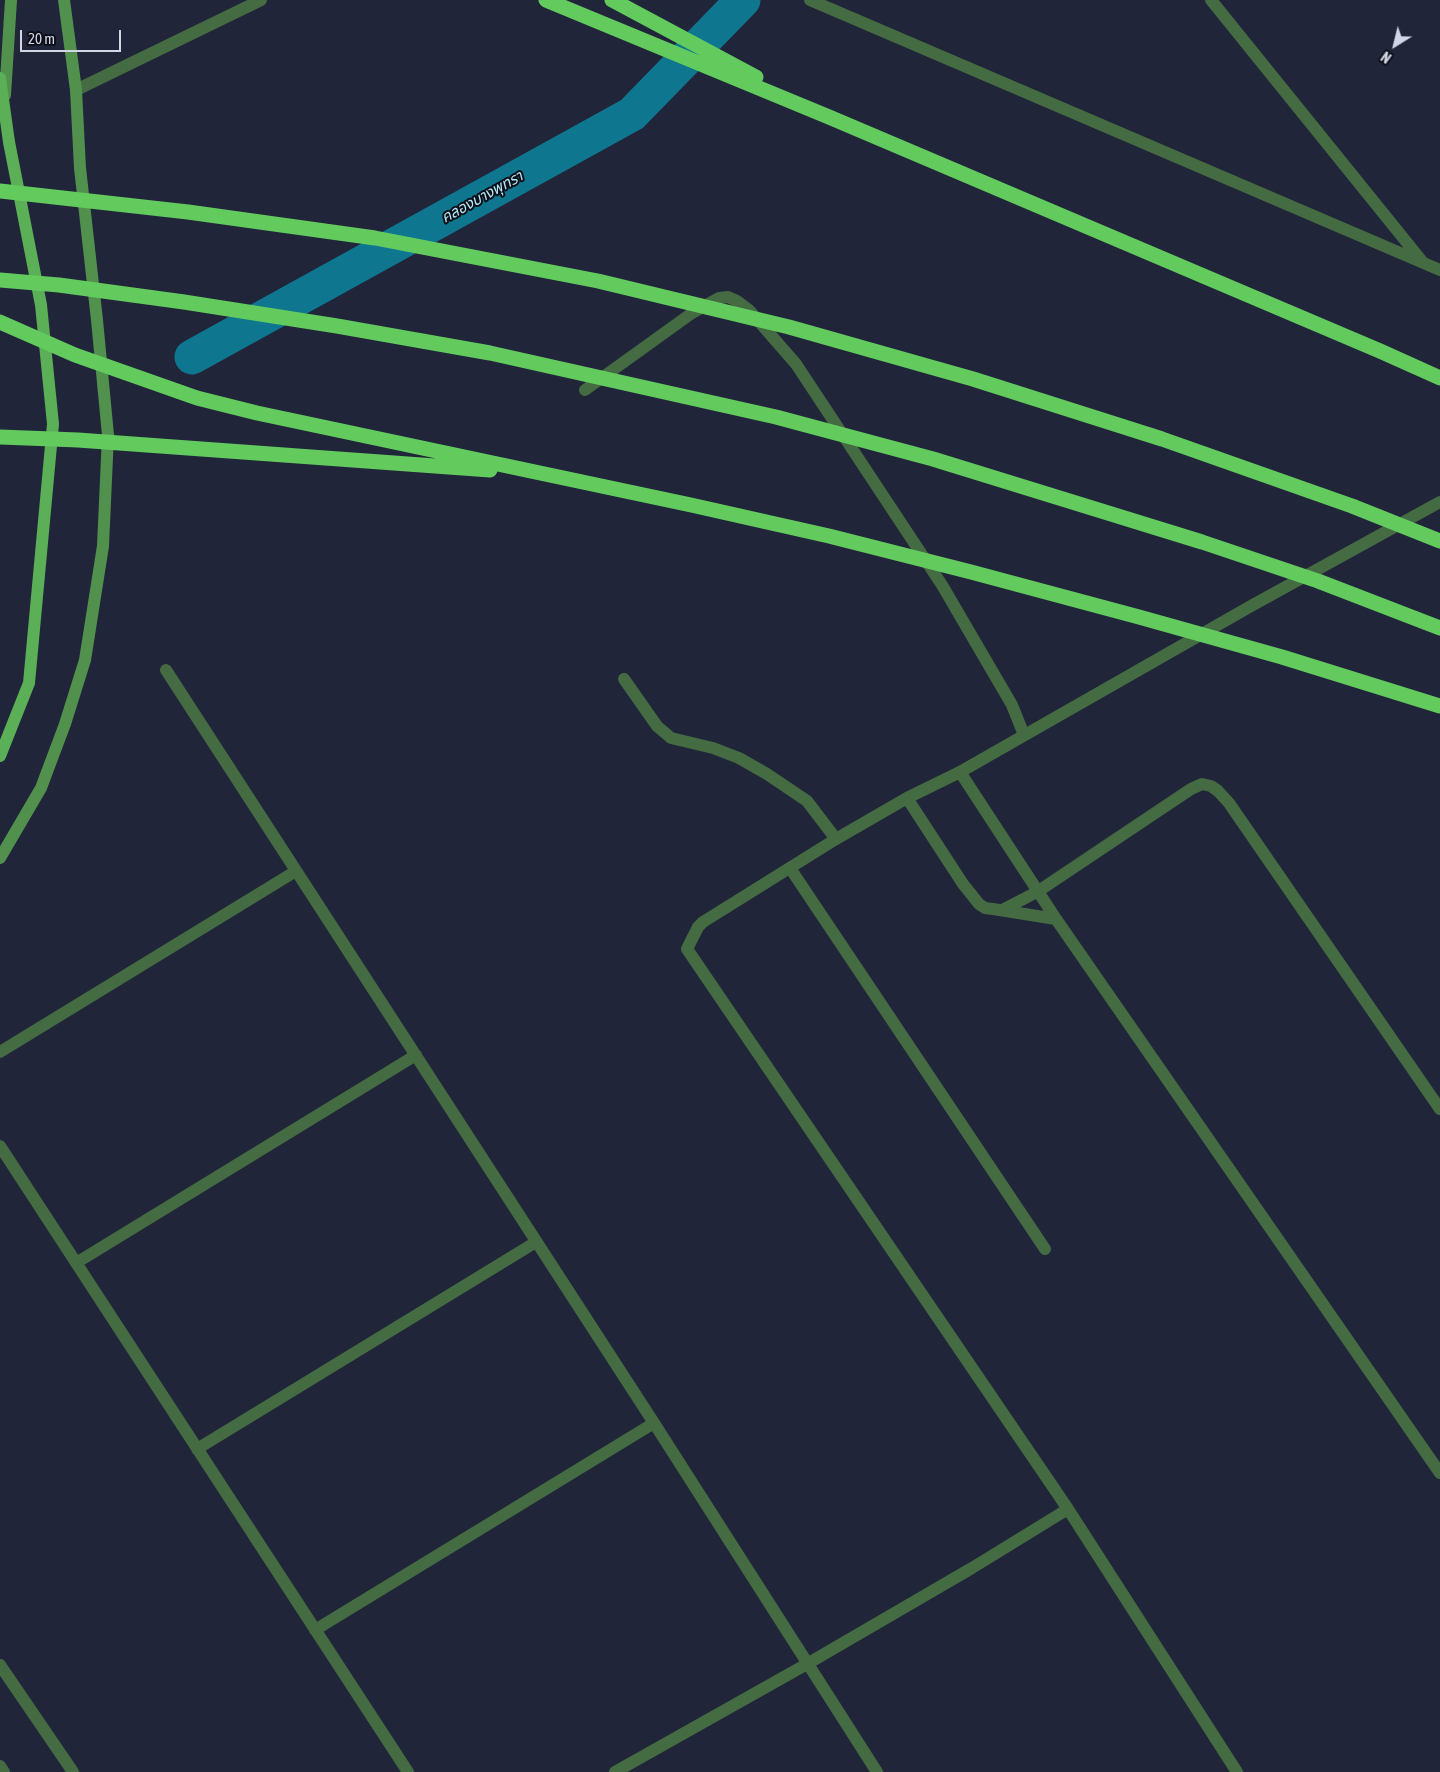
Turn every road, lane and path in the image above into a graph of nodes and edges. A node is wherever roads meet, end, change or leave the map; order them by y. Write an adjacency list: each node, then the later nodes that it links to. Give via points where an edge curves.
1 (11, 0): 10 (main road)
2 (64, 0): 9 (main road)
3 (261, 0): 9 (street)
4 (546, 0): 11 (highway)
5 (612, 0): 11 (highway)
6 (1211, 0): 13 (street)
7 (813, 1): 13 (street)
8 (0, 78): 10 (main road)
9 (76, 90): 32 (main road, via 80,168 108,435 103,546 85,660 65,724 42,788)
10 (5, 103): 28 (main road, via 9,142 41,305 53,424 29,683)
11 (829, 116): 17 (highway)
12 (0, 191): 22 (highway, via 188,212 375,238 598,281 760,320 973,379 1162,439 1352,506)
13 (1423, 262): 14 (street)
14 (1440, 270)
15 (0, 280): 23 (highway, via 184,302 490,353 776,417 933,459 1202,542 1318,581)
16 (0, 322): 20 (highway, via 74,355 197,398)
17 (1440, 378)
18 (585, 390): 27 (street, via 692,313 719,298 738,301 760,321 796,364 942,585 1012,705)
19 (0, 437): 20 (highway)
20 (548, 474): 26 (highway, via 820,534 971,572 1282,657)
21 (1440, 502): 27 (street)
22 (1440, 542)
23 (1440, 628)
24 (166, 670): 34 (street)
25 (624, 678): 31 (street, via 657,726 671,738 713,748 767,774 807,801)
26 (1440, 706)
27 (1024, 735): 29 (street)
28 (0, 756)
29 (960, 772): 30 (street); 35 (street)
30 (908, 798): 31 (street); 36 (street, via 978,904)
31 (836, 839): 33 (street)
32 (0, 858)
33 (790, 868): 43 (street); 48 (street, via 703,922 687,949)
34 (296, 872): 38 (street); 39 (street)
35 (1037, 892): 36 (street); 37 (street); 40 (street, via 1191,789 1202,784 1211,786 1229,803)
36 (1002, 910): 37 (street)
37 (1056, 919): 47 (street)
38 (0, 1052)
39 (416, 1056): 42 (street); 44 (street)
40 (1440, 1109)
41 (0, 1146): 44 (street)
42 (536, 1242): 45 (street); 46 (street)
43 (1045, 1249)
44 (76, 1263): 46 (street)
45 (654, 1423): 49 (street); 50 (street)
46 (197, 1449): 49 (street)
47 (1440, 1473)
48 (1068, 1509): 50 (street); 58 (street)
49 (315, 1630): 55 (street)
50 (808, 1664): 56 (street); 57 (street)
51 (0, 1665): 54 (street)
52 (0, 1766): 53 (street)
53 (4, 1772)
54 (73, 1772)
55 (408, 1772)
56 (615, 1772)
57 (876, 1772)
58 (1238, 1772)

